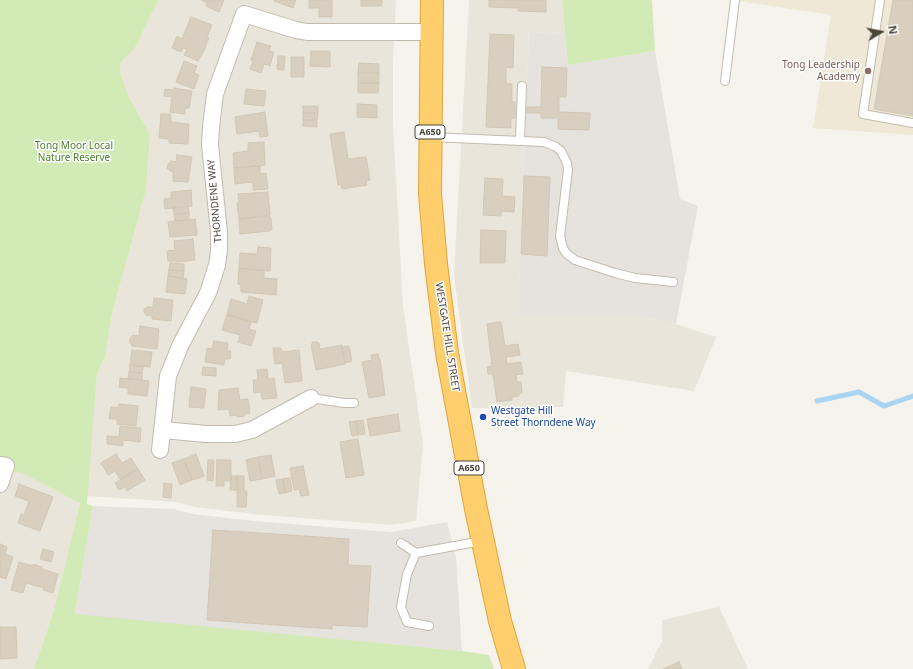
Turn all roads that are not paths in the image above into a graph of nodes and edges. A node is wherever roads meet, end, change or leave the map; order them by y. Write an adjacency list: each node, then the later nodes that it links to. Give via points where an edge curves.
1 (432, 0): 5 (highway, WESTGATE HILL STREET / A650)
2 (735, 0): 6 (lane)
3 (880, 0): 8 (lane, via 863,114)
4 (247, 7): 5 (street, THORNDENE WAY, via 296,30 307,32); 14 (street, THORNDENE WAY, via 215,94 210,126 219,250 217,265 208,293 171,366)
5 (432, 32): 9 (highway, WESTGATE HILL STREET / A650)
6 (726, 81)
7 (522, 86): 10 (lane)
8 (913, 123)
9 (430, 137): 10 (lane); 18 (highway, WESTGATE HILL STREET / A650, via 430,194 444,331)
10 (520, 140): 11 (lane, via 550,144 565,157 568,170 560,236 563,248 570,257 635,278)
11 (673, 282)
12 (311, 398): 13 (lane); 14 (street, via 252,430 235,434)
13 (354, 403)
14 (163, 430): 15 (street, THORNDENE WAY)
15 (160, 450)
16 (0, 465): 17 (street, via 6,466)
17 (0, 484)
18 (483, 541): 20 (lane); 22 (highway, WESTGATE HILL STREET / A650, via 500,621)
19 (401, 543): 20 (lane)
20 (416, 553): 21 (lane, via 407,574 401,607 407,622)
21 (429, 626)
22 (514, 669)

